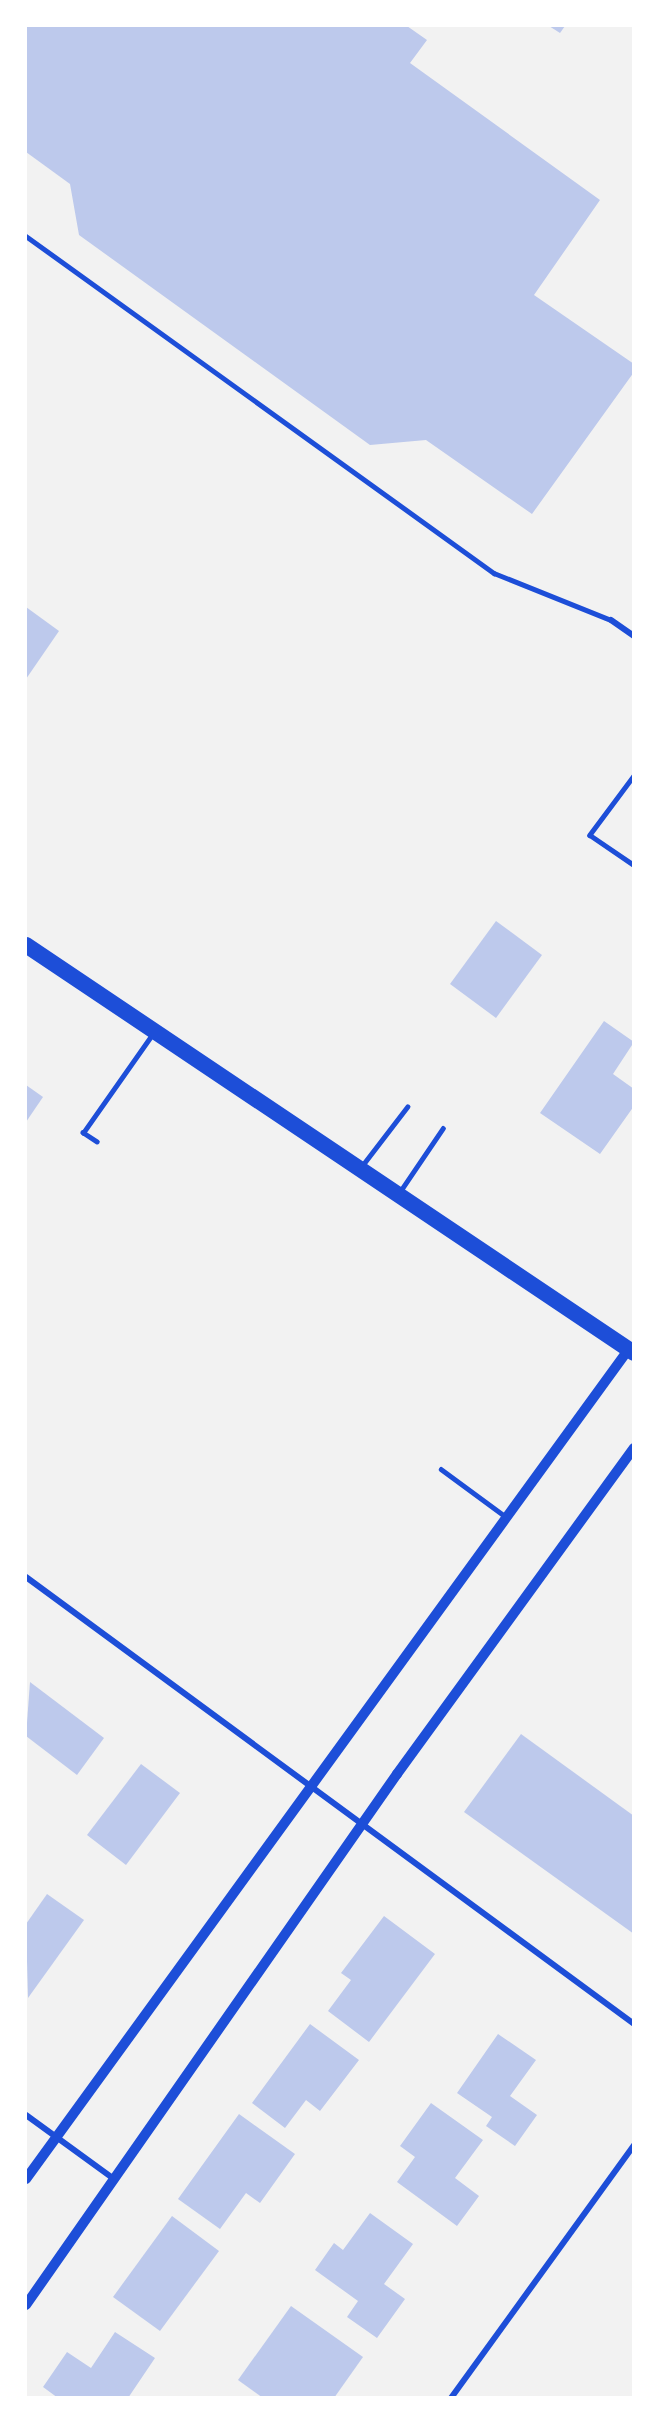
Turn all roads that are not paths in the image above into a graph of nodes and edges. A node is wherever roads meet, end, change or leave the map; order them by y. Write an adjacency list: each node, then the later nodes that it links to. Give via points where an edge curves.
1 (26, 236): 2 (lane, via 494,573)
2 (611, 620): 3 (street)
3 (633, 636)
4 (633, 776): 5 (lane, via 590,835)
5 (633, 865)
6 (26, 945): 7 (highway)
7 (154, 1032): 10 (lane, via 83,1133); 11 (highway)
8 (407, 1107): 11 (lane)
9 (443, 1128): 12 (lane)
10 (97, 1142)
11 (359, 1169): 12 (highway)
12 (398, 1195): 13 (highway)
13 (631, 1352): 16 (street)
14 (633, 1448): 19 (street)
15 (441, 1469): 16 (lane)
16 (506, 1516): 18 (street)
17 (26, 1577): 18 (street)
18 (312, 1787): 19 (street); 22 (street)
19 (363, 1823): 20 (street); 25 (street)
20 (633, 2024)
21 (26, 2115): 22 (street)
22 (55, 2138): 24 (street); 25 (street)
23 (633, 2145): 27 (street)
24 (26, 2179)
25 (114, 2179): 26 (street)
26 (26, 2305)
27 (451, 2397)

